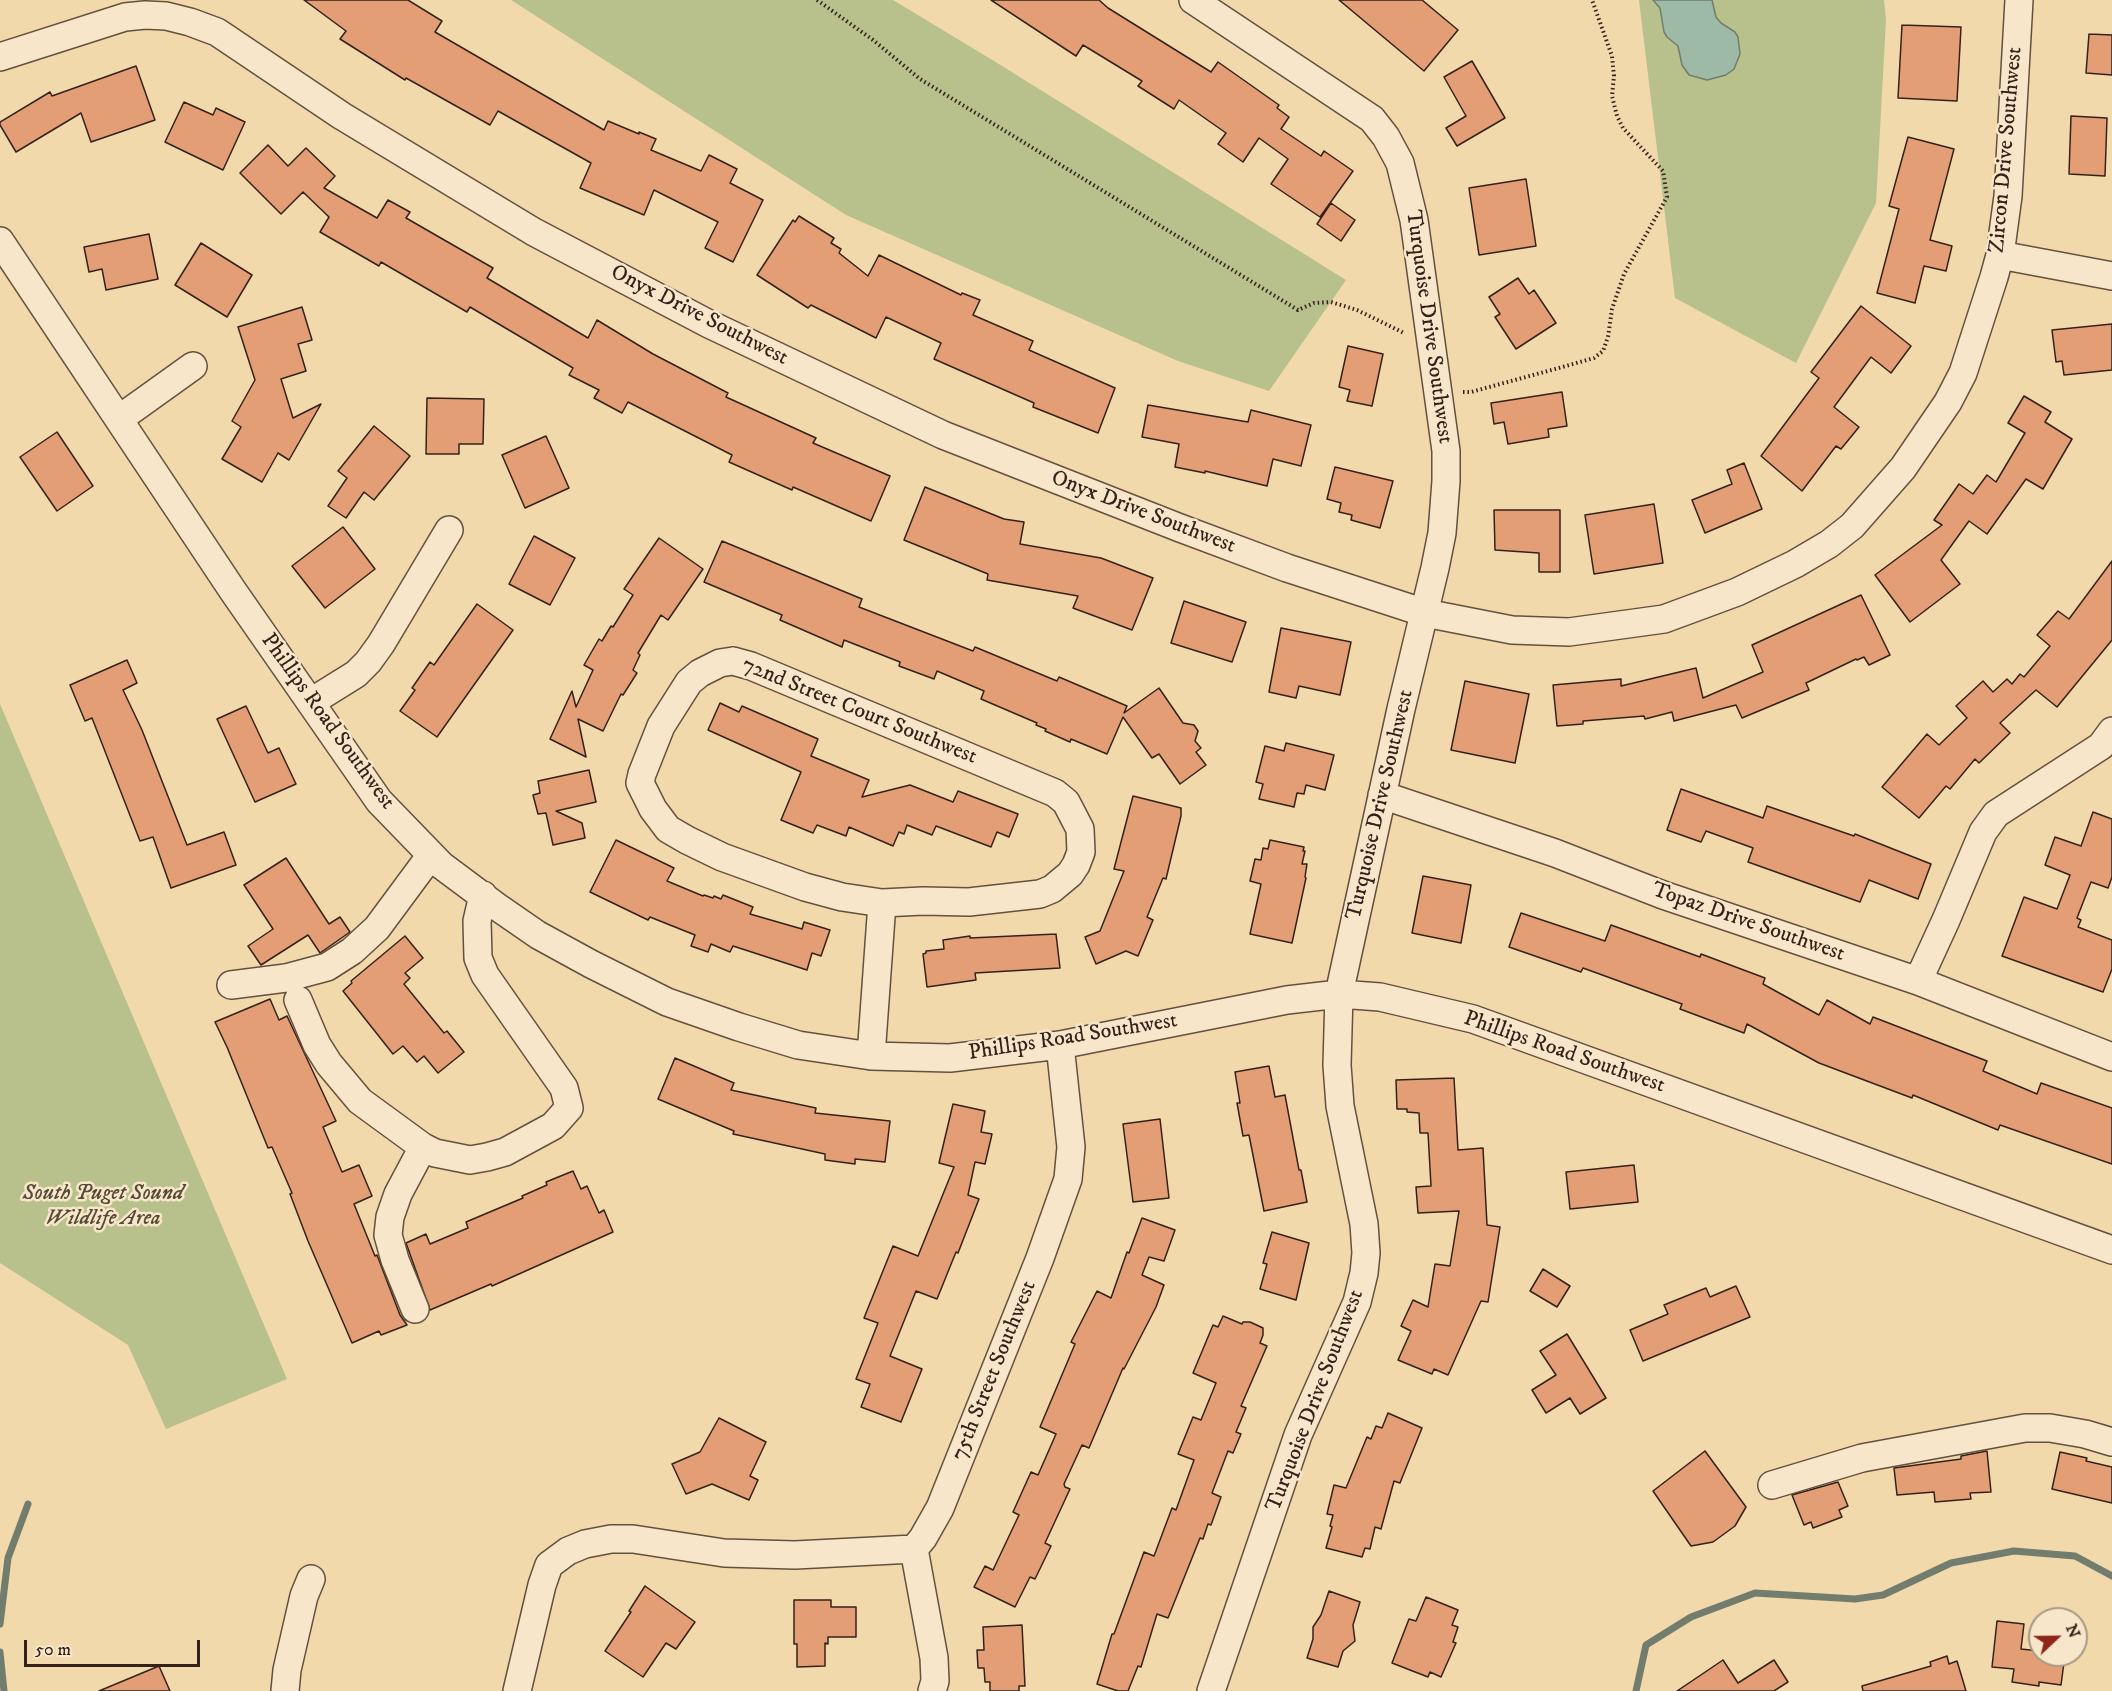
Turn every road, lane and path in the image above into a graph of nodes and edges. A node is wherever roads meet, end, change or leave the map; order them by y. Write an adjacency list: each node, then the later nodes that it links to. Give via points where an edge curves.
1 (817, 0): 9 (path, via 920,79 1298,309 1331,302 1357,310)
2 (1193, 0): 9 (street, Turquoise Drive Southwest, via 1372,119 1386,137 1408,189)
3 (1592, 0): 11 (path, via 1612,56 1612,96 1617,116 1662,171 1667,197 1623,274 1603,351 1594,358 1472,392)
4 (2019, 0): 7 (street, Zircon Drive Southwest, via 2008,196)
5 (0, 57): 14 (street, Onyx Drive Southwest, via 124,17 166,16 217,32 342,116 534,232 709,324 943,435 1287,568)
6 (0, 241): 12 (street, Phillips Road Southwest)
7 (2000, 255): 8 (street); 14 (street, Zircon Drive Southwest, via 1975,340 1948,402 1883,493 1829,544 1737,592 1664,619 1569,632 1512,630)
8 (2112, 276)
9 (1432, 348): 11 (street, Turquoise Drive Southwest)
10 (194, 366): 12 (street)
11 (1438, 393): 14 (street, Turquoise Drive Southwest, via 1446,481 1442,532)
12 (119, 419): 15 (street, Phillips Road Southwest)
13 (449, 530): 15 (street, via 368,662)
14 (1425, 613): 17 (street, Turquoise Drive Southwest)
15 (312, 702): 18 (street, Phillips Road Southwest, via 379,801)
16 (2108, 742): 21 (street, via 1996,814 1983,832)
17 (1382, 795): 21 (street, Topaz Drive Southwest); 23 (street, Turquoise Drive Southwest)
18 (431, 855): 19 (street, Phillips Road Southwest); 22 (street, via 377,928 327,967 286,978)
19 (483, 896): 26 (street, Phillips Road Southwest, via 538,935 667,1002 798,1045); 28 (street, via 477,921 478,958 485,975 564,1088 569,1108 553,1126 487,1157 452,1158)
20 (882, 903): 20 (street, 72nd Street Court Southwest, via 969,902 1046,892 1076,865 1082,843 1077,820 1055,793 751,666 733,661 720,663 689,682 661,726 640,783 668,829 722,857 805,887); 26 (street)
21 (1918, 981): 27 (street, Topaz Drive Southwest)
22 (231, 985)
23 (1339, 994): 25 (street, Phillips Road Southwest, via 1275,1002); 29 (street, Phillips Road Southwest, via 1380,997 1473,1019); 38 (street, Turquoise Drive Southwest, via 1340,1106 1364,1224 1364,1273 1357,1302 1298,1435)
24 (298, 1000): 28 (street, via 323,1055 360,1101)
25 (1060, 1045): 26 (street, Phillips Road Southwest, via 950,1058); 33 (street, 75th Street Southwest, via 1071,1147 1068,1179 940,1508)
26 (871, 1056)
27 (2112, 1058)
28 (423, 1147): 30 (street, via 398,1194 388,1235)
29 (2112, 1250)
30 (415, 1309)
31 (2112, 1442): 32 (street, via 2050,1428 2025,1428 1906,1448)
32 (1772, 1485)
33 (914, 1549): 36 (street, via 795,1555 724,1553 633,1539 585,1544 549,1565); 37 (street, via 934,1658)
34 (311, 1579): 35 (street)
35 (285, 1691)
36 (517, 1691)
37 (932, 1691)
38 (1211, 1691)

